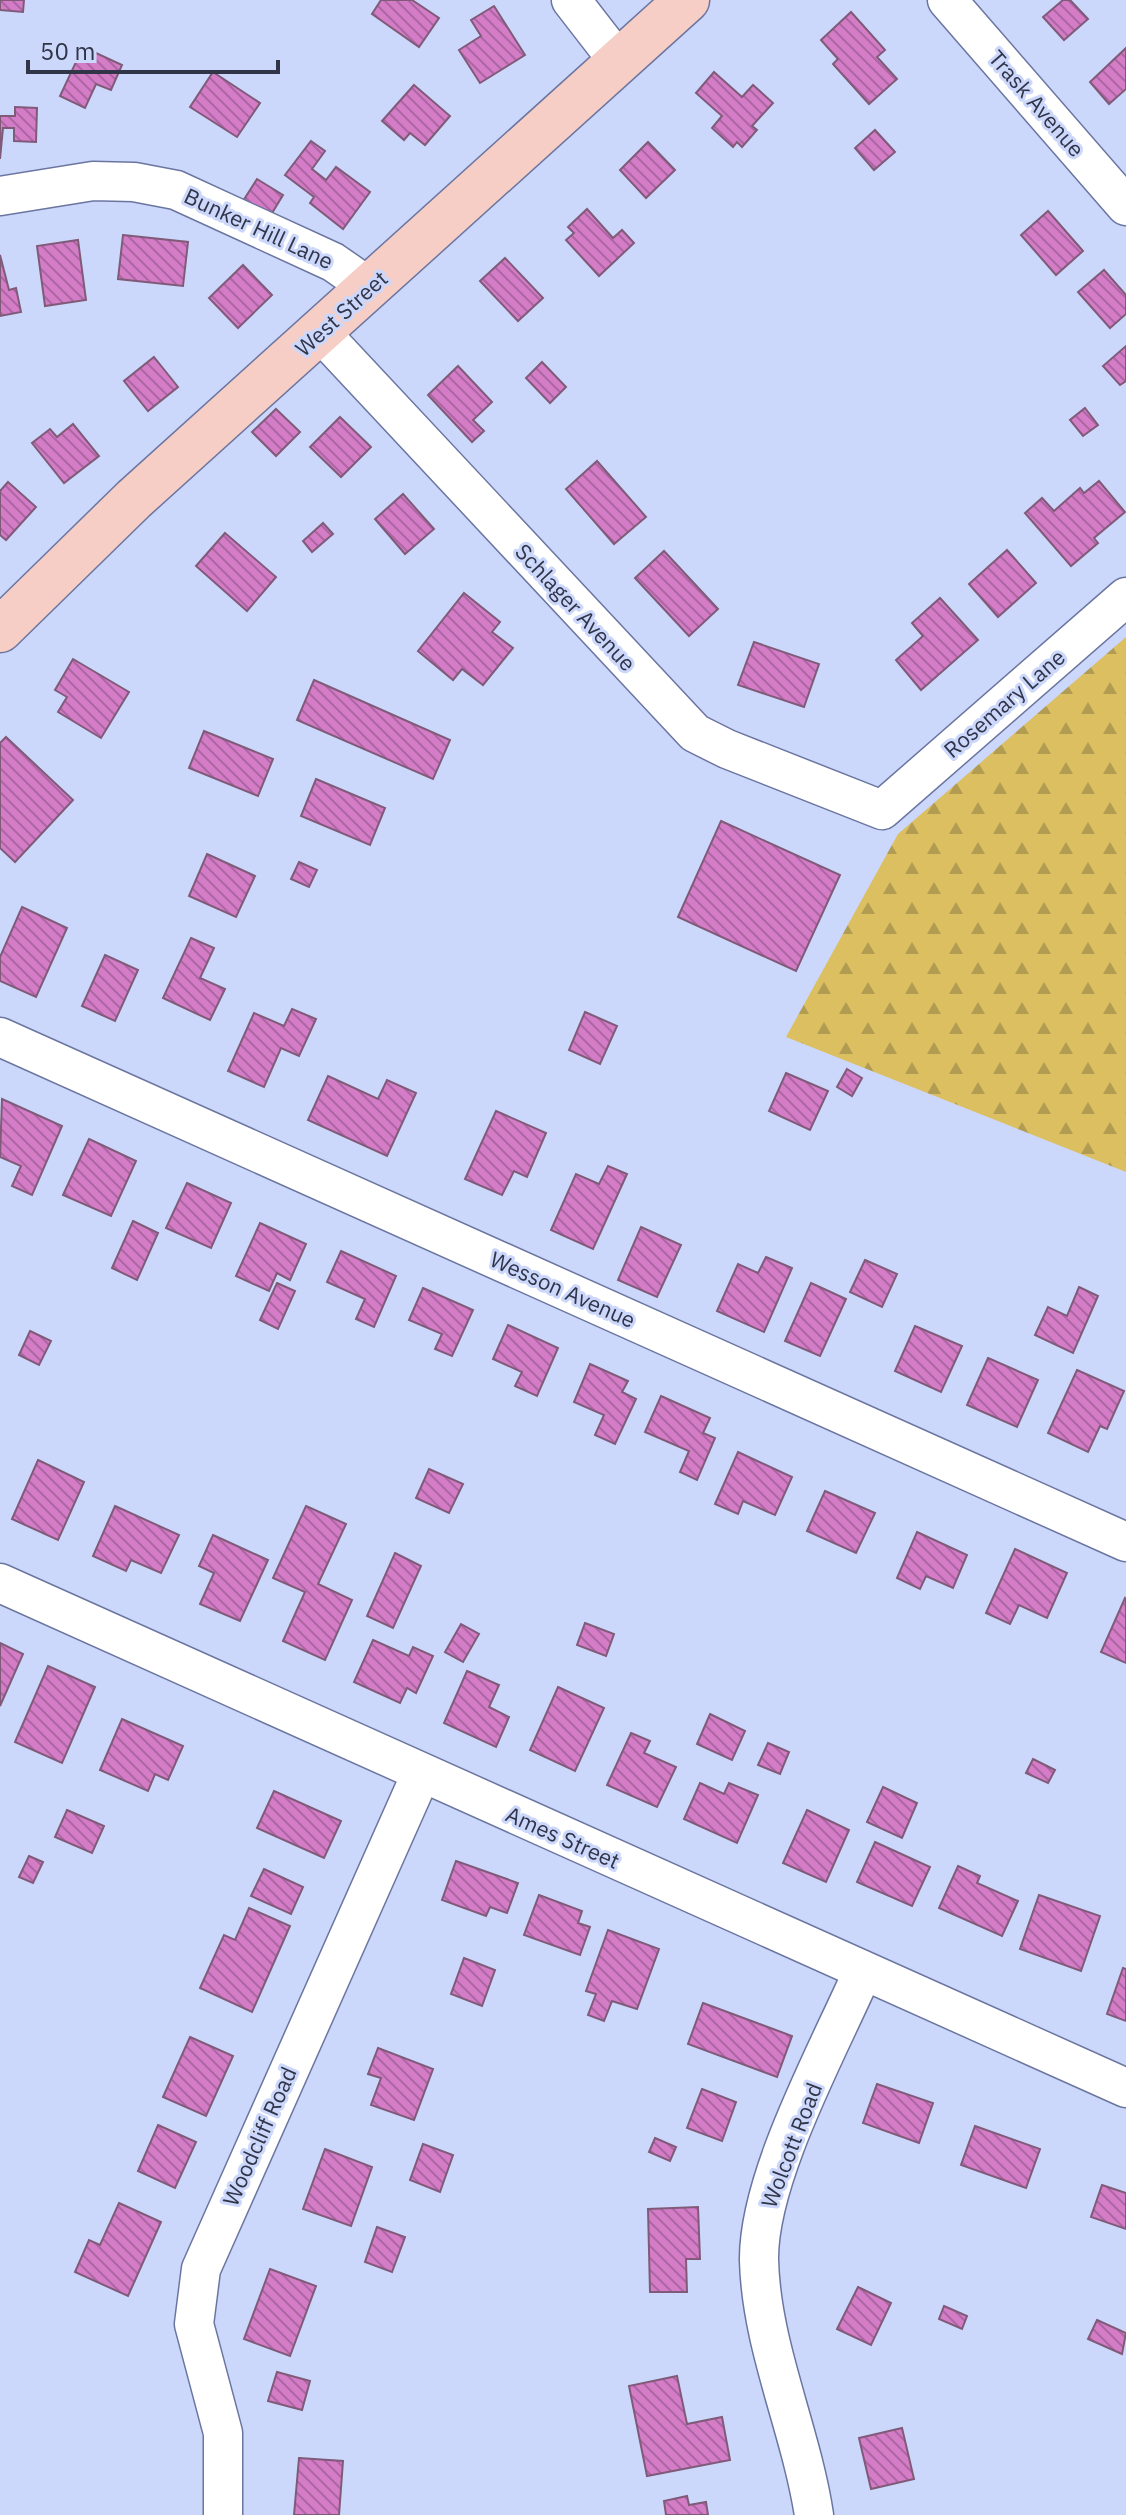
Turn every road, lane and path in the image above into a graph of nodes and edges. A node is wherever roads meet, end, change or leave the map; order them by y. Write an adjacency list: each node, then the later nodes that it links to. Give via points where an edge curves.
1 (571, 0): 4 (street)
2 (687, 0): 4 (street, West Street)
3 (947, 0): 6 (street, Trask Avenue)
4 (619, 62): 7 (street, West Street)
5 (0, 196): 7 (street, Bunker Hill Lane, via 93,181 176,190 333,262)
6 (1126, 206)
7 (369, 287): 8 (street, West Street)
8 (320, 332): 10 (street, West Street, via 103,528); 11 (street, Schlager Avenue, via 695,733)
9 (1126, 597): 11 (street, Rosemary Lane)
10 (0, 630)
11 (882, 810)
12 (0, 1037): 13 (street, Wesson Avenue)
13 (1126, 1542)
14 (0, 1583): 15 (street, Ames Street)
15 (421, 1774): 16 (street, Ames Street); 18 (street, Woodcliff Road, via 201,2269 194,2324 223,2433)
16 (863, 1971): 17 (street, Ames Street); 19 (street, Wolcott Road, via 779,2164 761,2236 763,2297)
17 (1126, 2088)
18 (223, 2515)
19 (814, 2515)

